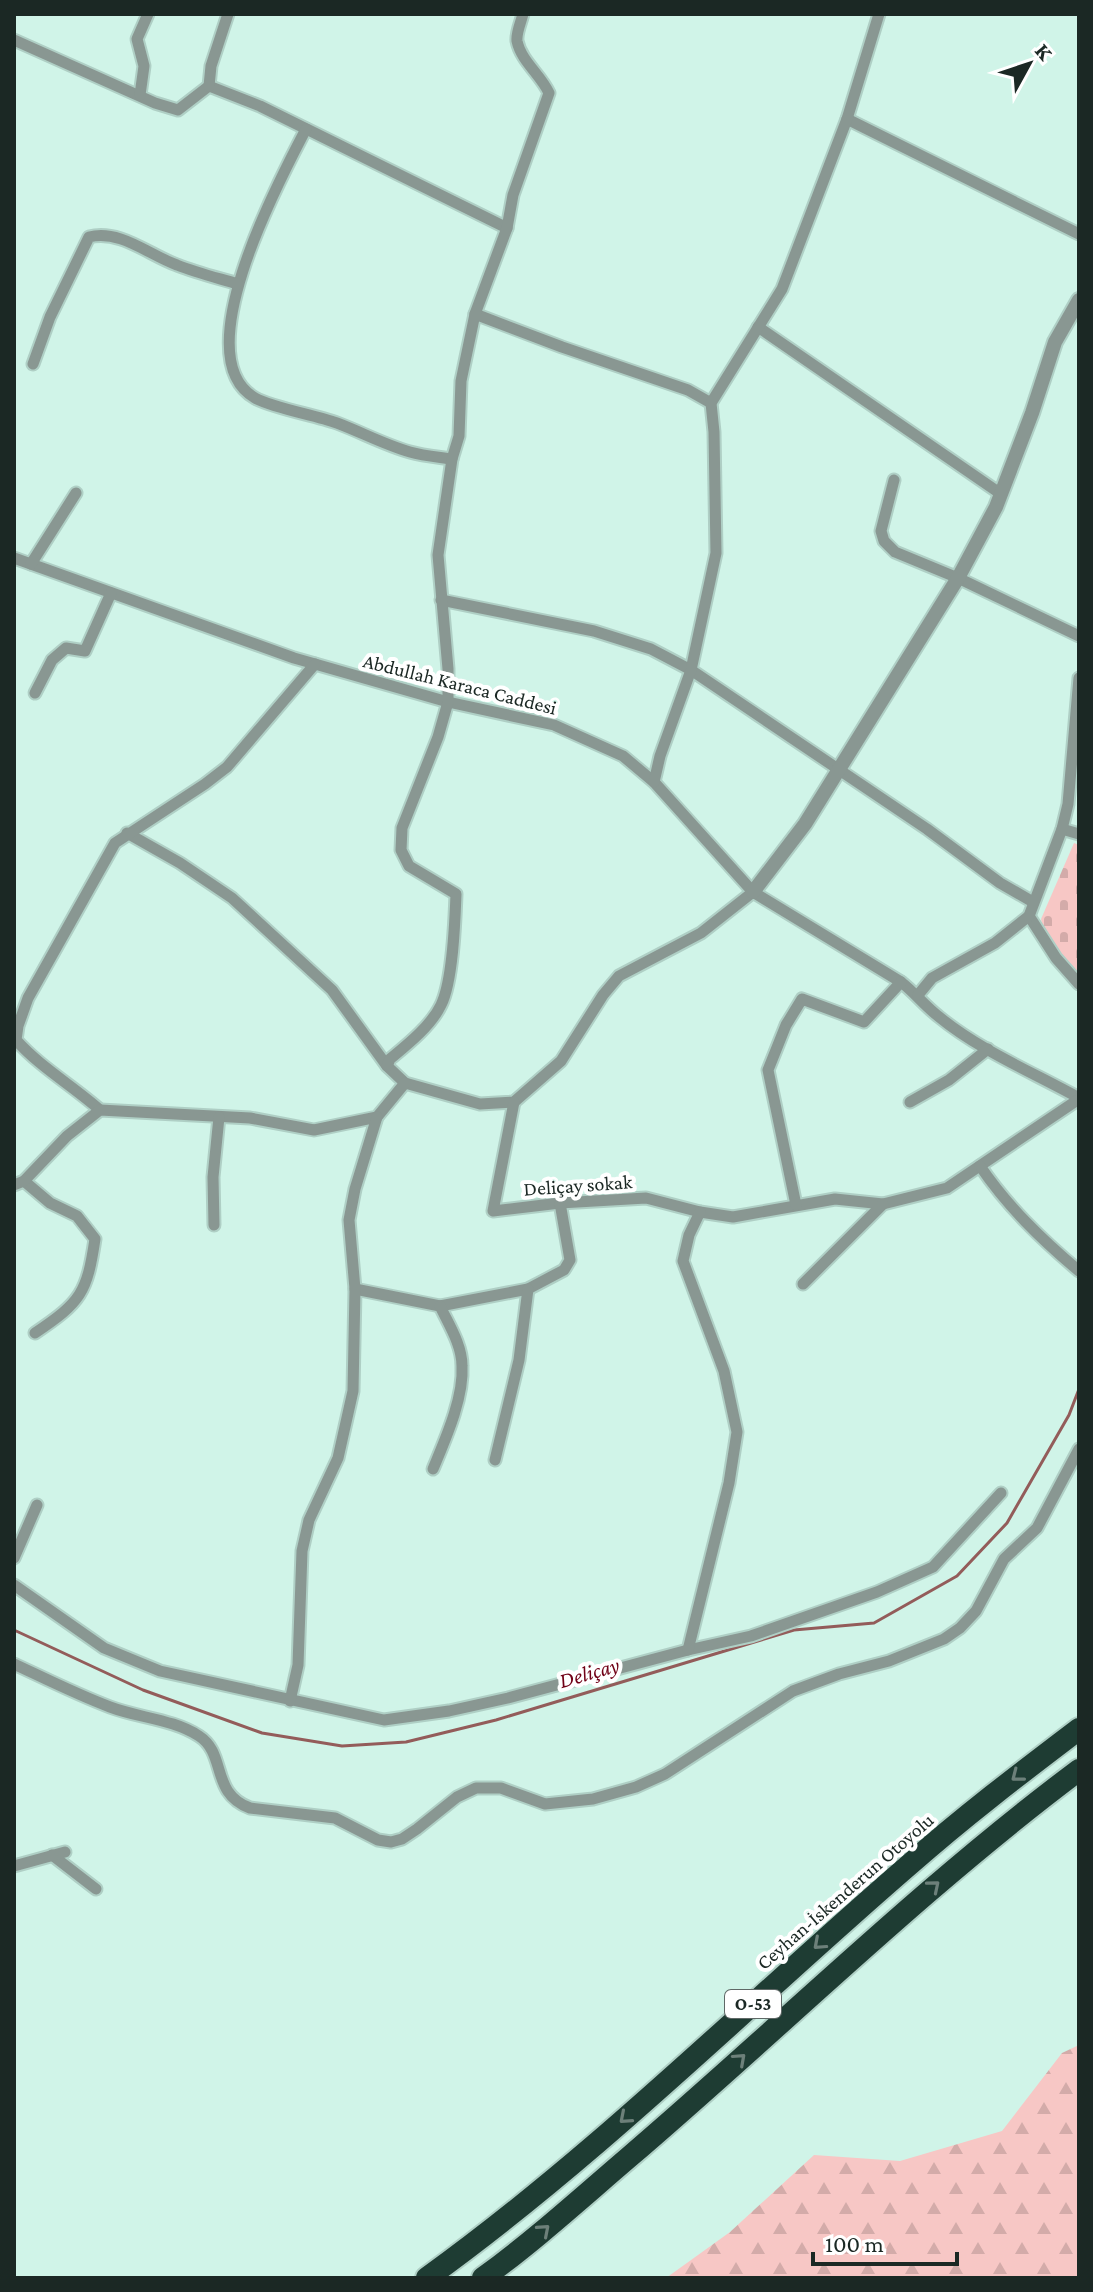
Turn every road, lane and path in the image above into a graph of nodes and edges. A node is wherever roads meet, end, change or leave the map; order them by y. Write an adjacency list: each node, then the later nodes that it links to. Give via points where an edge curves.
1 (148, 14): 7 (street, via 137,39 144,66)
2 (228, 14): 6 (street)
3 (523, 14): 10 (street, via 517,39 549,93 513,195)
4 (879, 14): 8 (street)
5 (14, 40): 7 (street)
6 (209, 86): 7 (street, via 178,110); 9 (street)
7 (140, 95)
8 (847, 119): 11 (street); 15 (street, via 782,289)
9 (306, 129): 10 (street); 12 (street, via 274,190)
10 (507, 228): 14 (street)
11 (1079, 234)
12 (238, 284): 16 (street, via 173,264 103,233 89,237); 18 (street, via 228,341 241,384 255,398 411,452)
13 (1079, 300): 21 (street, via 1055,342)
14 (475, 314): 17 (street, via 688,390); 18 (street)
15 (758, 327): 17 (street); 21 (street)
16 (33, 364)
17 (711, 403): 29 (street, via 716,553)
18 (452, 459): 26 (street, via 438,555)
19 (894, 480): 24 (street, via 881,531 884,541 895,552)
20 (76, 493): 23 (street)
21 (1001, 494): 24 (street)
22 (14, 558): 23 (street, Abdullah Karaca Caddesi)
23 (31, 564): 25 (street, Abdullah Karaca Caddesi)
24 (958, 578): 27 (street); 33 (street)
25 (111, 593): 28 (street, Abdullah Karaca Caddesi); 31 (street, via 85,651 66,648 52,660)
26 (441, 600): 29 (street, via 594,631 651,649); 32 (street)
27 (1079, 636)
28 (315, 664): 32 (street, Abdullah Karaca Caddesi); 36 (street, via 227,767)
29 (691, 670): 33 (street); 34 (street)
30 (1079, 678): 35 (street)
31 (35, 693)
32 (448, 702): 34 (street, Abdullah Karaca Caddesi, via 554,725 623,756); 45 (street, via 402,828 401,850 409,866 456,894 448,977 441,1005)
33 (839, 770): 38 (street); 39 (street)
34 (654, 782): 38 (street, Abdullah Karaca Caddesi)
35 (1062, 829): 37 (street); 39 (street)
36 (127, 833): 45 (street, via 232,898 332,990); 50 (street, via 115,843 28,998 16,1040)
37 (1079, 834)
38 (753, 892): 41 (street, Abdullah Karaca Caddesi); 48 (street, via 701,933 619,976 561,1061)
39 (1033, 902): 40 (street)
40 (1029, 916): 42 (street); 43 (street, via 995,943 932,978)
41 (901, 982): 43 (street, Abdullah Karaca Caddesi); 57 (street, via 864,1022 802,999 786,1025 768,1070)
42 (1079, 984)
43 (918, 995): 44 (street, Abdullah Karaca Caddesi, via 936,1015)
44 (988, 1049): 47 (street, Abdullah Karaca Caddesi); 49 (street)
45 (387, 1066): 46 (street)
46 (405, 1083): 48 (street, via 480,1104); 52 (street)
47 (1079, 1099): 53 (street, Deliçay sokak)
48 (514, 1102): 55 (street, Deliçay sokak, via 493,1211)
49 (910, 1102)
50 (100, 1110): 51 (street); 54 (street)
51 (219, 1117): 52 (street, via 314,1130); 59 (street)
52 (377, 1117): 62 (street, via 349,1220)
53 (980, 1166): 56 (street, Deliçay sokak, via 947,1188); 60 (street, via 1038,1237)
54 (19, 1183): 65 (street, via 77,1216 95,1239 84,1289)
55 (560, 1203): 58 (street, Deliçay sokak, via 646,1198); 63 (street, via 570,1260 564,1270)
56 (883, 1204): 57 (street, Deliçay sokak, via 835,1199); 61 (street)
57 (796, 1205): 58 (street, Deliçay sokak, via 733,1217)
58 (700, 1212): 73 (street, via 683,1261 724,1371 737,1432)
59 (214, 1225)
60 (1079, 1271)
61 (803, 1284)
62 (355, 1289): 64 (street); 75 (street, via 353,1391 338,1458 309,1520 302,1551 298,1665)
63 (528, 1289): 64 (street); 67 (street, via 519,1360)
64 (440, 1306): 68 (street, via 463,1366 453,1419)
65 (35, 1333)
66 (1079, 1449): 74 (street, via 1037,1528 1004,1559 970,1620 944,1639 793,1691 665,1774 636,1787 545,1804 501,1788 476,1788 391,1842 335,1818 241,1804 227,1794 206,1741 199,1736 112,1708)
67 (495, 1460)
68 (433, 1469)
69 (1001, 1493): 73 (street, via 933,1567 766,1631)
70 (37, 1505): 71 (street)
71 (14, 1558)
72 (14, 1585): 75 (street, via 104,1648 160,1671)
73 (688, 1650): 75 (street, via 410,1718 384,1720)
74 (14, 1664)
75 (290, 1701)
76 (1079, 1729): 82 (highway, Ceyhan-İskenderun Otoyolu / O-53, one-way to 82, via 910,1863 662,2086 497,2227)
77 (1079, 1770): 83 (highway, O-53, one-way to 77, via 695,2100 931,1888)
78 (65, 1852): 79 (street)
79 (52, 1855): 80 (street); 81 (street)
80 (14, 1866)
81 (96, 1889)
82 (427, 2278)
83 (483, 2278)

